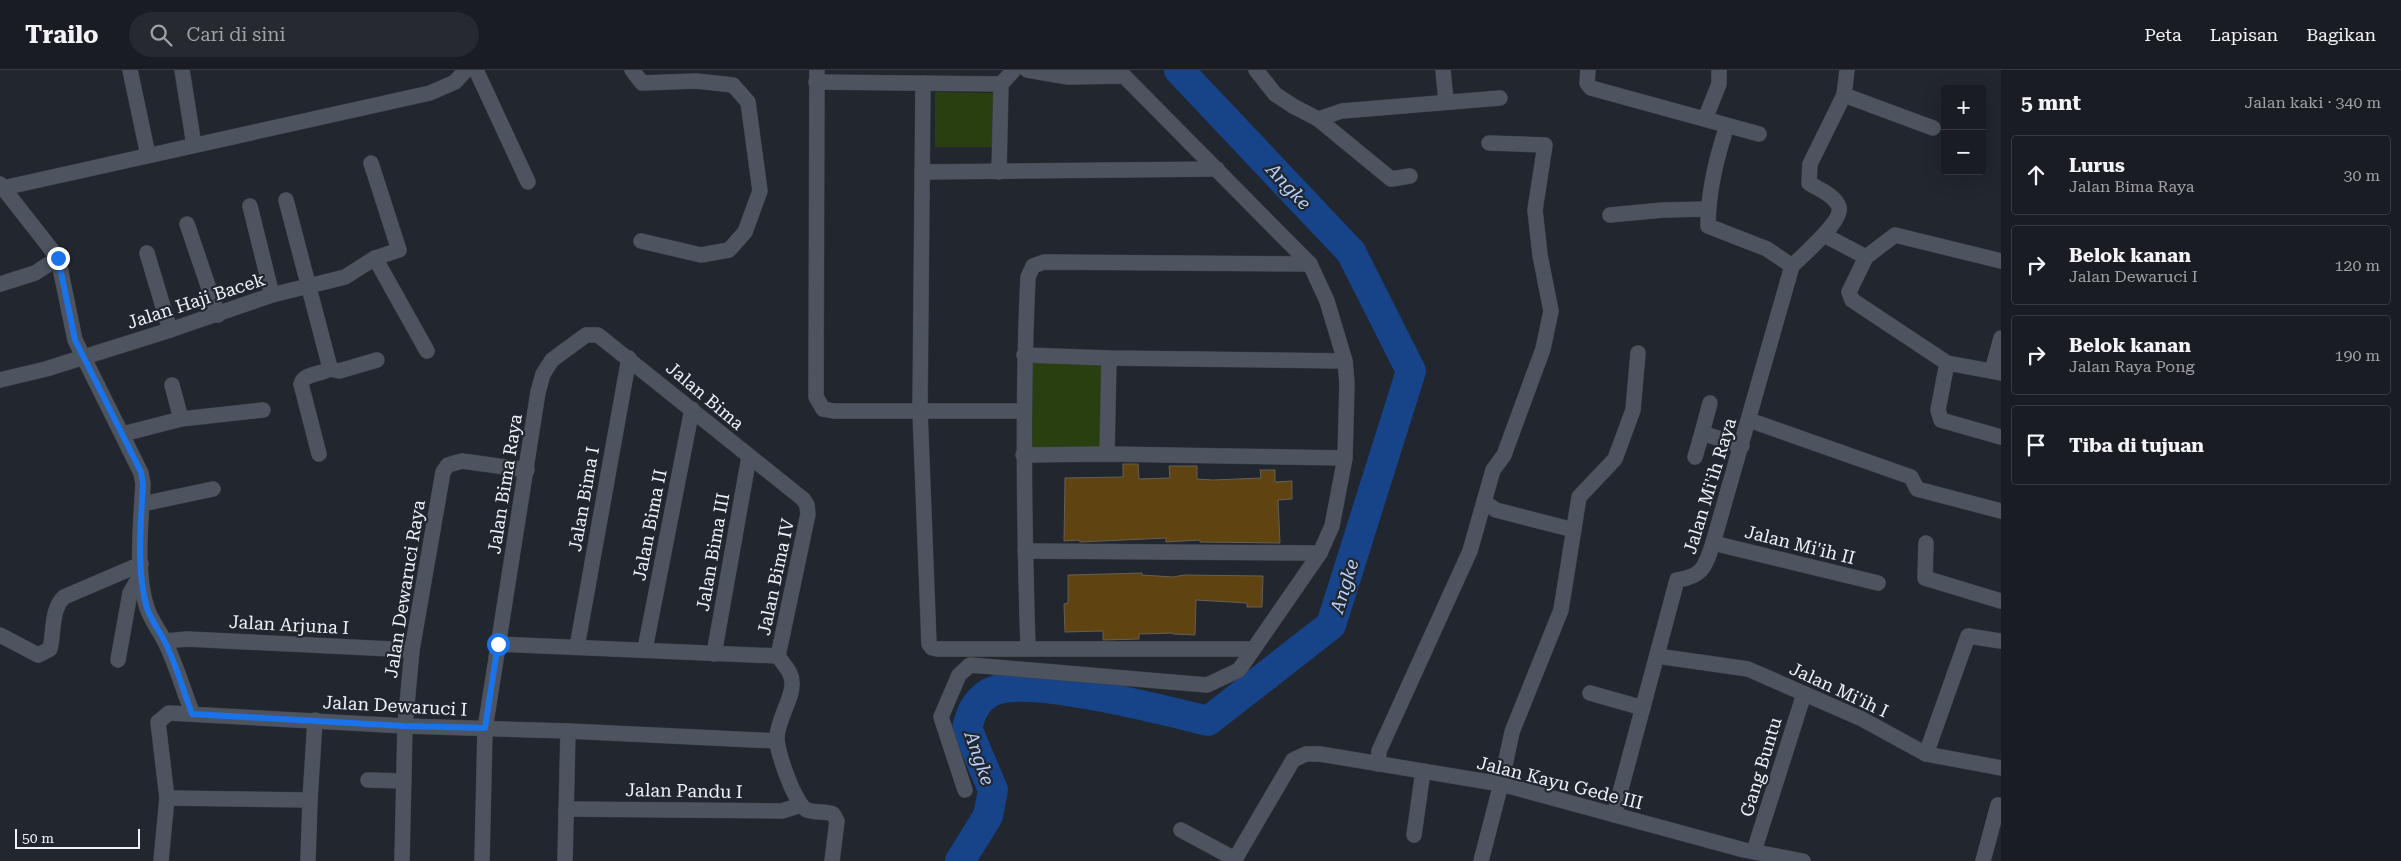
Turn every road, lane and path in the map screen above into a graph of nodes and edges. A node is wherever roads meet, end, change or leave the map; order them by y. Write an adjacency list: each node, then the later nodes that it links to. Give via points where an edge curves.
1 (130, 70): 27 (street)
2 (182, 70): 26 (street)
3 (466, 70): 26 (street, via 455,82 430,93)
4 (476, 70): 33 (street)
5 (632, 70): 41 (street, via 642,83 696,81 733,85 748,102 760,191 745,232 728,250 701,255)
6 (1014, 70): 16 (street)
7 (1027, 70): 13 (street, via 1068,77)
8 (1256, 70): 20 (street, via 1276,94)
9 (1443, 70): 19 (street)
10 (1588, 70): 21 (street, via 1587,83 1591,88)
11 (1719, 70): 21 (street, via 1719,84)
12 (1847, 70): 17 (street)
13 (1123, 73): 29 (street)
14 (816, 76): 15 (street); 72 (street, via 816,397 823,408 834,411)
15 (923, 83): 16 (street); 30 (street)
16 (1001, 84): 31 (street)
17 (1844, 95): 22 (street); 40 (street, via 1810,164 1809,183 1834,199 1839,207 1839,215)
18 (1500, 98): 19 (street)
19 (1446, 101): 20 (street, via 1342,111)
20 (1318, 118): 32 (street, via 1391,179)
21 (1704, 119): 23 (street)
22 (1933, 128)
23 (1759, 134)
24 (1724, 135): 37 (street)
25 (1489, 143): 88 (street, via 1545,145 1536,210 1540,255 1551,311 1542,349)
26 (194, 145): 27 (street)
27 (148, 155): 34 (street)
28 (371, 162): 45 (street, Jalan Haji Bacek, via 399,250)
29 (1217, 169): 31 (street); 47 (street)
30 (922, 172): 31 (street); 72 (street)
31 (999, 172)
32 (1410, 176)
33 (528, 182)
34 (2, 186): 44 (street)
35 (286, 200): 50 (street)
36 (250, 206): 51 (street)
37 (1708, 209): 38 (street); 48 (street, via 1709,227 1767,249)
38 (1610, 215)
39 (187, 224): 52 (street)
40 (1824, 236): 43 (street); 48 (street)
41 (641, 241)
42 (147, 253): 53 (street)
43 (1866, 257): 46 (street, via 1895,236); 64 (street, via 1850,286 1852,300)
44 (58, 258): 49 (street, via 34,273); 59 (street, via 75,340)
45 (375, 258): 50 (street, Jalan Haji Bacek, via 345,277); 56 (street)
46 (2001, 261)
47 (1310, 264): 58 (street, via 1044,262 1033,266 1028,277); 63 (street, via 1327,301)
48 (1792, 266): 75 (street, Jalan Mi'ih Raya)
49 (0, 284)
50 (307, 285): 51 (street, Jalan Haji Bacek); 65 (street)
51 (272, 295): 52 (street, Jalan Haji Bacek)
52 (218, 314): 53 (street, Jalan Haji Bacek)
53 (170, 330): 59 (street, Jalan Haji Bacek)
54 (2001, 338): 66 (street)
55 (573, 343): 60 (street, Jalan Bima, via 586,335 598,335); 86 (street, Jalan Bima Raya, via 552,360 543,374)
56 (427, 352)
57 (1638, 353): 92 (street, via 1632,410 1615,459 1579,497)
58 (1024, 355): 61 (street); 73 (street)
59 (82, 357): 67 (street, Jalan Haji Bacek); 77 (street)
60 (629, 358): 70 (street, Jalan Bima); 104 (street, Jalan Bima I)
61 (1109, 358): 63 (street); 81 (street)
62 (377, 360): 65 (street, via 339,371)
63 (1345, 361): 85 (street)
64 (1947, 363): 66 (street); 78 (street, via 1938,410 1941,420)
65 (329, 369): 80 (street, via 306,377 301,384)
66 (1997, 372)
67 (0, 380)
68 (172, 385): 74 (street)
69 (1710, 403): 76 (street)
70 (692, 409): 83 (street, Jalan Bima); 106 (street, Jalan Bima II)
71 (263, 410): 74 (street)
72 (920, 410): 73 (street); 105 (street, via 930,644 938,649)
73 (1023, 411): 82 (street)
74 (181, 419): 77 (street)
75 (1749, 420): 79 (street, Jalan Mi'ih Raya); 91 (street, via 1911,477 1917,489)
76 (1702, 433): 79 (street); 84 (street)
77 (123, 434): 89 (street, via 141,472)
78 (2001, 437)
79 (1742, 446): 94 (street, Jalan Mi'ih Raya)
80 (319, 454)
81 (1107, 454): 82 (street); 85 (street)
82 (1024, 455): 95 (street)
83 (749, 457): 90 (street, Jalan Bima, via 803,499); 109 (street, Jalan Bima III)
84 (1695, 457)
85 (1345, 458): 96 (street, via 1332,526)
86 (527, 470): 103 (street, Jalan Bima Raya); 108 (street, Jalan Dewaruci Raya, via 455,461 443,472)
87 (213, 489): 89 (street)
88 (1484, 502): 92 (street, via 1496,510); 123 (street, via 1470,551 1379,751)
89 (142, 504): 97 (street)
90 (807, 506): 110 (street, Jalan Bima IV, via 801,556)
91 (2001, 511)
92 (1574, 530): 128 (street, via 1561,610 1512,732)
93 (1926, 542): 99 (street, via 1925,578)
94 (1714, 543): 98 (street, Jalan Mi'ih II); 111 (street, Jalan Mi'ih Raya, via 1704,568 1692,578 1677,580)
95 (1025, 551): 96 (street); 105 (street)
96 (1320, 553): 107 (street)
97 (141, 569): 100 (street, via 58,602 50,650 44,653 38,655); 102 (street, via 147,608); 112 (street, via 130,594)
98 (1878, 583)
99 (2001, 601)
100 (0, 635)
101 (2001, 641): 122 (street, via 1968,636)
102 (165, 642): 108 (street, Jalan Arjuna I, via 187,639); 116 (street)
103 (498, 644): 104 (street); 119 (street, Jalan Bima Raya)
104 (576, 647): 106 (street)
105 (1028, 648): 107 (street)
106 (645, 649): 109 (street)
107 (1253, 649): 129 (street, via 1240,670 1207,685 970,665 959,675 941,717)
108 (412, 650): 118 (street, Jalan Dewaruci Raya)
109 (714, 654): 110 (street)
110 (778, 656): 121 (street, via 790,672 792,688 780,716)
111 (1658, 656): 114 (street, Jalan Mi'ih I, via 1748,670); 115 (street, Jalan Mi'ih Raya)
112 (118, 660)
113 (1590, 693): 115 (street)
114 (1804, 694): 122 (street, Jalan Mi'ih I, via 1862,719); 138 (street, Gang Buntu)
115 (1643, 708): 135 (street, Jalan Mi'ih Raya)
116 (192, 714): 117 (street, Jalan Dewaruci I); 130 (street, Jalan Dewaruci I, via 169,713 158,722)
117 (315, 720): 118 (street, Jalan Dewaruci I); 131 (street)
118 (404, 726): 119 (street, Jalan Dewaruci I); 127 (street, Jalan Dewaruci Raya)
119 (485, 728): 120 (street, Jalan Dewaruci I); 143 (street, Jalan Bima Raya)
120 (568, 731): 121 (street, Jalan Dewaruci I); 134 (street)
121 (777, 741): 132 (street)
122 (1926, 754): 124 (street, Jalan Mi'ih I)
123 (1378, 764): 125 (street, Jalan Kayu Gede III); 139 (street, Jalan Kayu Gede III, via 1320,754 1306,754 1293,760)
124 (2001, 768)
125 (1423, 771): 128 (street, Jalan Kayu Gede III); 137 (street)
126 (368, 780): 127 (street)
127 (404, 781): 142 (street, Jalan Dewaruci Raya)
128 (1501, 784): 135 (street, Jalan Kayu Gede III); 146 (street)
129 (965, 790)
130 (167, 798): 131 (street); 140 (street)
131 (310, 800): 141 (street)
132 (801, 805): 134 (street, Jalan Pandu I, via 782,811); 145 (street, via 807,810 833,814 836,821)
133 (1998, 806): 148 (street)
134 (566, 809): 144 (street)
135 (1614, 814): 138 (street, Jalan Kayu Gede III)
136 (1181, 830): 139 (street)
137 (1414, 835)
138 (1747, 854): 147 (street, Jalan Kayu Gede III)
139 (1234, 860)
140 (161, 861)
141 (308, 861)
142 (402, 861)
143 (482, 861)
144 (565, 861)
145 (832, 861)
146 (1481, 861)
147 (1803, 861)
148 (1983, 861)

